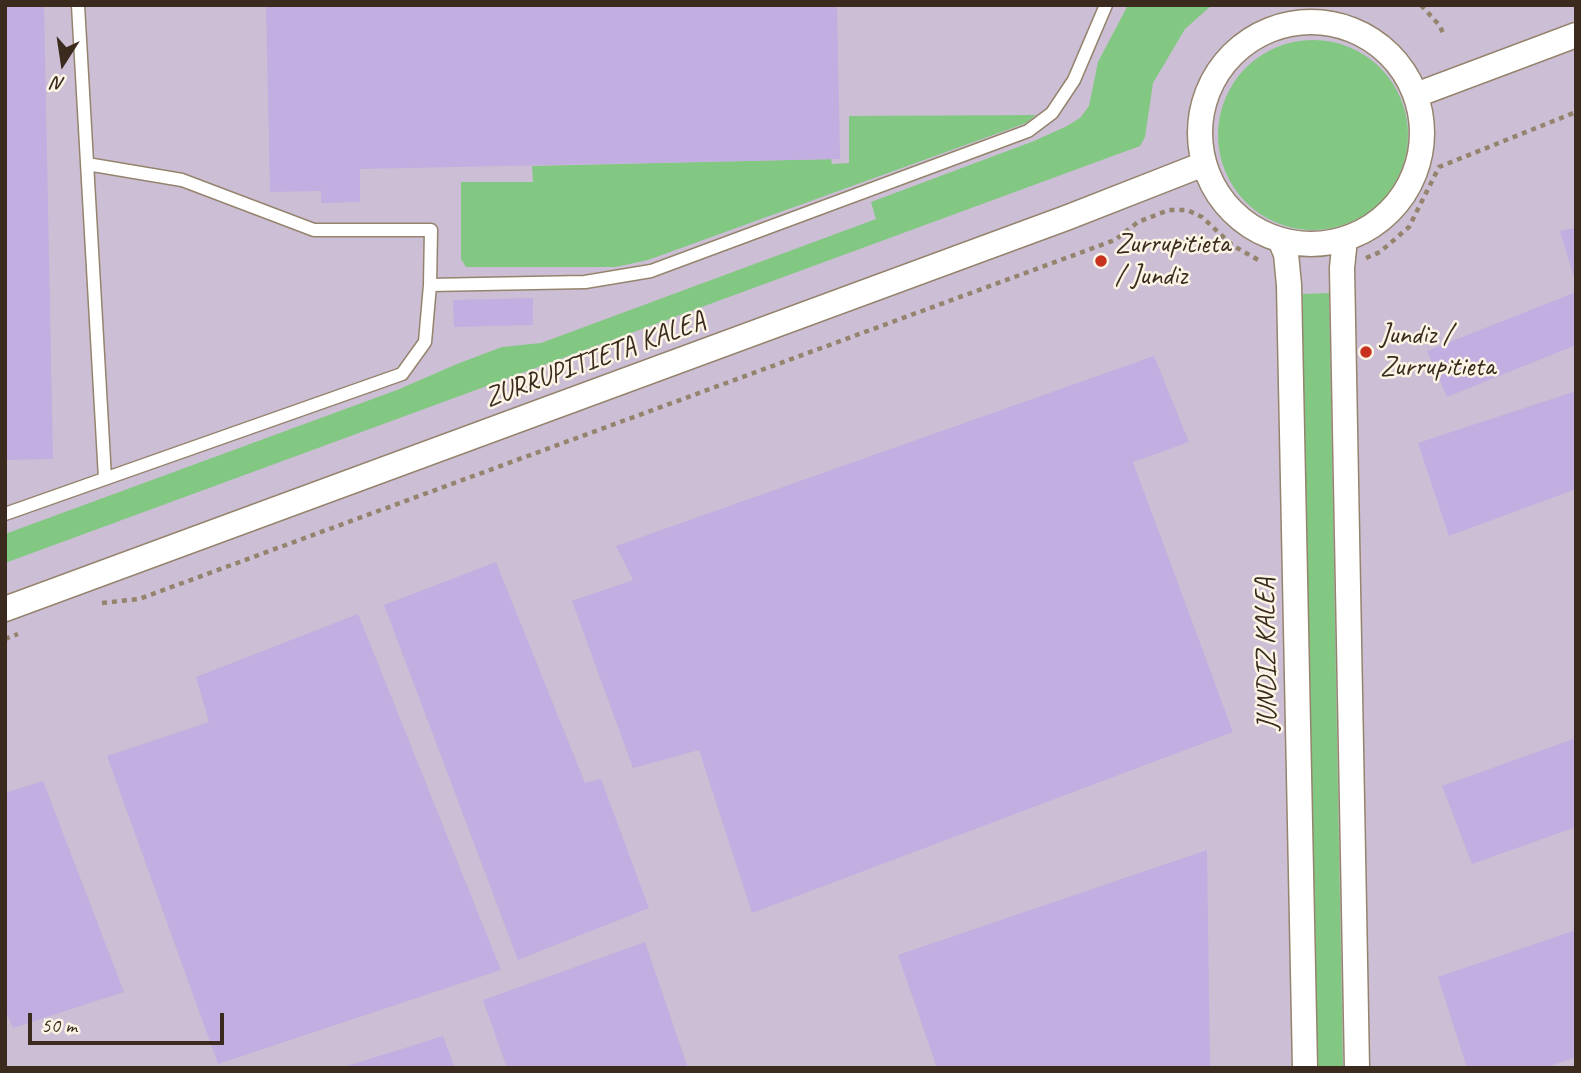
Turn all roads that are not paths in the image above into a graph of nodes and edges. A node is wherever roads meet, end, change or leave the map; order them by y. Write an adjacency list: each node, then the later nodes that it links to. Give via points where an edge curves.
1 (78, 5): 6 (lane)
2 (1106, 5): 10 (lane, via 1074,79 1052,113 1028,131 652,271 585,282)
3 (1308, 13): 5 (street, via 1362,34 1385,49 1404,70); 7 (street, via 1260,34 1238,48 1221,67 1201,113 1199,139)
4 (1576, 35): 5 (street)
5 (1416, 94): 8 (street, via 1423,119 1423,145 1406,193 1369,229)
6 (87, 164): 10 (lane, via 182,180 314,230 431,230); 11 (lane)
7 (1204, 164): 9 (street, via 1232,211); 13 (street, ZURRUPITIETA KALEA)
8 (1345, 239): 9 (street, via 1312,244); 15 (street)
9 (1280, 240): 14 (street, JUNDIZ KALEA, via 1288,268)
10 (430, 285): 11 (lane, via 425,342 402,374)
11 (105, 478): 12 (lane)
12 (5, 514)
13 (5, 609)
14 (1305, 1068)
15 (1357, 1068)

